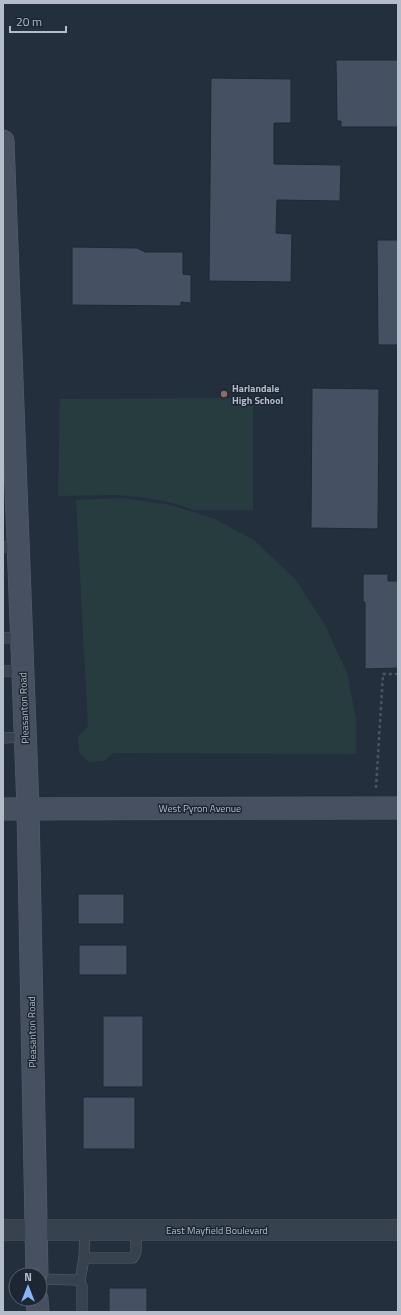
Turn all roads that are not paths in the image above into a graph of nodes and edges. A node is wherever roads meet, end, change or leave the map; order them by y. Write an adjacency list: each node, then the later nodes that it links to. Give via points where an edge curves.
1 (3, 141): 2 (main road, Pleasanton Road)
2 (9, 428): 3 (main road, Pleasanton Road)
3 (11, 547): 4 (main road, Pleasanton Road)
4 (12, 638): 5 (main road, Pleasanton Road)
5 (13, 671): 6 (main road, Pleasanton Road)
6 (25, 737): 7 (lane); 8 (main road, Pleasanton Road)
7 (3, 738)
8 (28, 808): 9 (main road, West Pyron Avenue); 10 (main road, West Pyron Avenue); 12 (main road, Pleasanton Road)
9 (398, 808)
10 (3, 809)
11 (3, 1230): 12 (street, East Mayfield Boulevard)
12 (36, 1230): 13 (street, East Mayfield Boulevard); 17 (main road, Pleasanton Road)
13 (85, 1230): 14 (street, East Mayfield Boulevard); 16 (lane)
14 (136, 1230): 15 (street, East Mayfield Boulevard); 16 (lane, via 136,1252 133,1258)
15 (398, 1230)
16 (84, 1258): 19 (lane)
17 (37, 1267)
18 (48, 1279): 19 (lane)
19 (80, 1281): 20 (lane)
20 (82, 1312)

